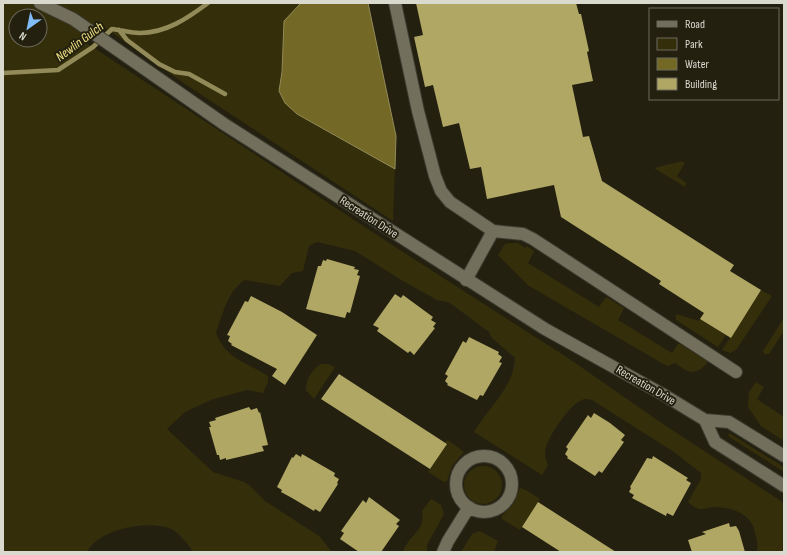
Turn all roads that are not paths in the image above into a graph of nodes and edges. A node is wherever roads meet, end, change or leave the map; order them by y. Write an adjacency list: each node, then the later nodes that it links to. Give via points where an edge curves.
1 (40, 3): 4 (street, Recreation Drive, via 86,28 224,124)
2 (395, 3): 3 (street, via 435,176 450,202)
3 (493, 231): 4 (street); 5 (street, via 523,234 533,239)
4 (466, 280): 6 (street, Recreation Drive, via 545,329)
5 (736, 372)
6 (705, 420): 7 (street, Recreation Drive, via 729,422); 8 (street, via 715,442)
7 (784, 456)
8 (784, 486)
9 (469, 508): 9 (street, via 485,512 498,508 507,500 512,483 506,467 499,461 487,457 474,458 461,469 456,486 462,502); 10 (street)
10 (443, 552)

